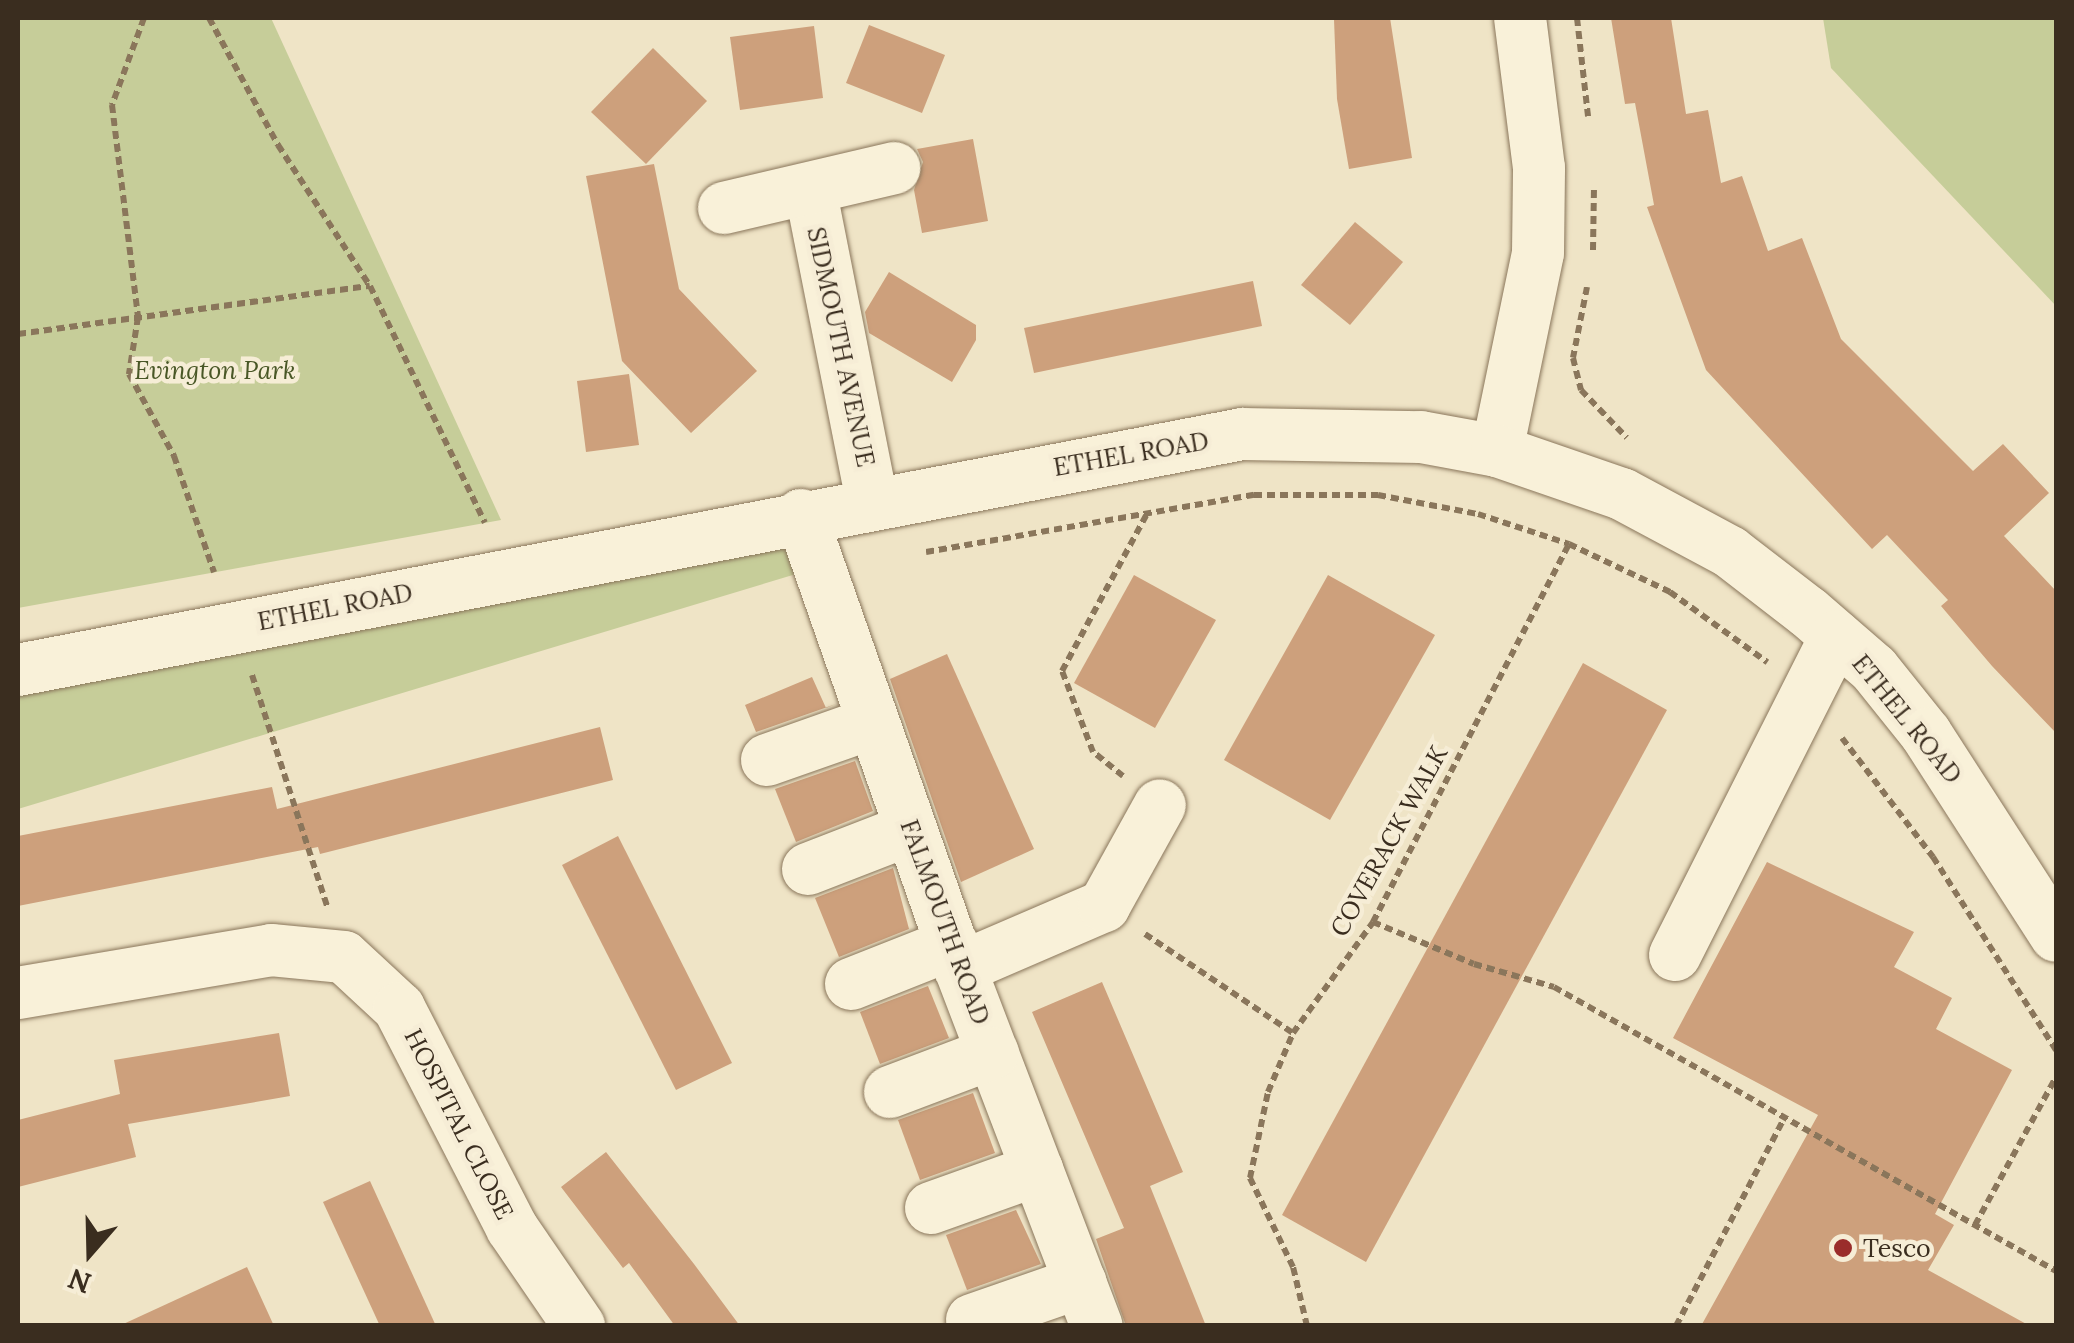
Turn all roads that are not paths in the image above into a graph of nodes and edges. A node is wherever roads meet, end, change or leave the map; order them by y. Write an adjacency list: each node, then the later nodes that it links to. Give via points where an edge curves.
1 (1520, 18): 5 (street, via 1538,168 1538,253)
2 (894, 168): 3 (street, SIDMOUTH AVENUE)
3 (811, 193): 4 (street, SIDMOUTH AVENUE); 6 (street, SIDMOUTH AVENUE)
4 (724, 208)
5 (1497, 450): 6 (street, ETHEL ROAD, via 1421,437 1242,434); 8 (street, ETHEL ROAD, via 1622,494 1730,552)
6 (872, 501): 7 (street, ETHEL ROAD)
7 (801, 515): 9 (street, ETHEL ROAD); 10 (street, FALMOUTH ROAD)
8 (1836, 636): 15 (street, ETHEL ROAD, via 1874,669 1926,734); 16 (street)
9 (18, 670)
10 (872, 723): 11 (street); 13 (street, FALMOUTH ROAD)
11 (767, 760)
12 (1160, 805): 17 (street, via 1104,906)
13 (911, 829): 14 (street); 17 (street, FALMOUTH ROAD)
14 (808, 869)
15 (2056, 936)
16 (1674, 955)
17 (956, 956): 18 (street); 20 (street, FALMOUTH ROAD)
18 (851, 984)
19 (18, 993): 26 (street, HOSPITAL CLOSE, via 271,950 344,957 399,1008 512,1228)
20 (992, 1053): 21 (street); 22 (street, FALMOUTH ROAD)
21 (890, 1092)
22 (1037, 1170): 23 (street); 24 (street, FALMOUTH ROAD)
23 (931, 1208)
24 (1089, 1304): 25 (street)
25 (972, 1320)
26 (579, 1326)

